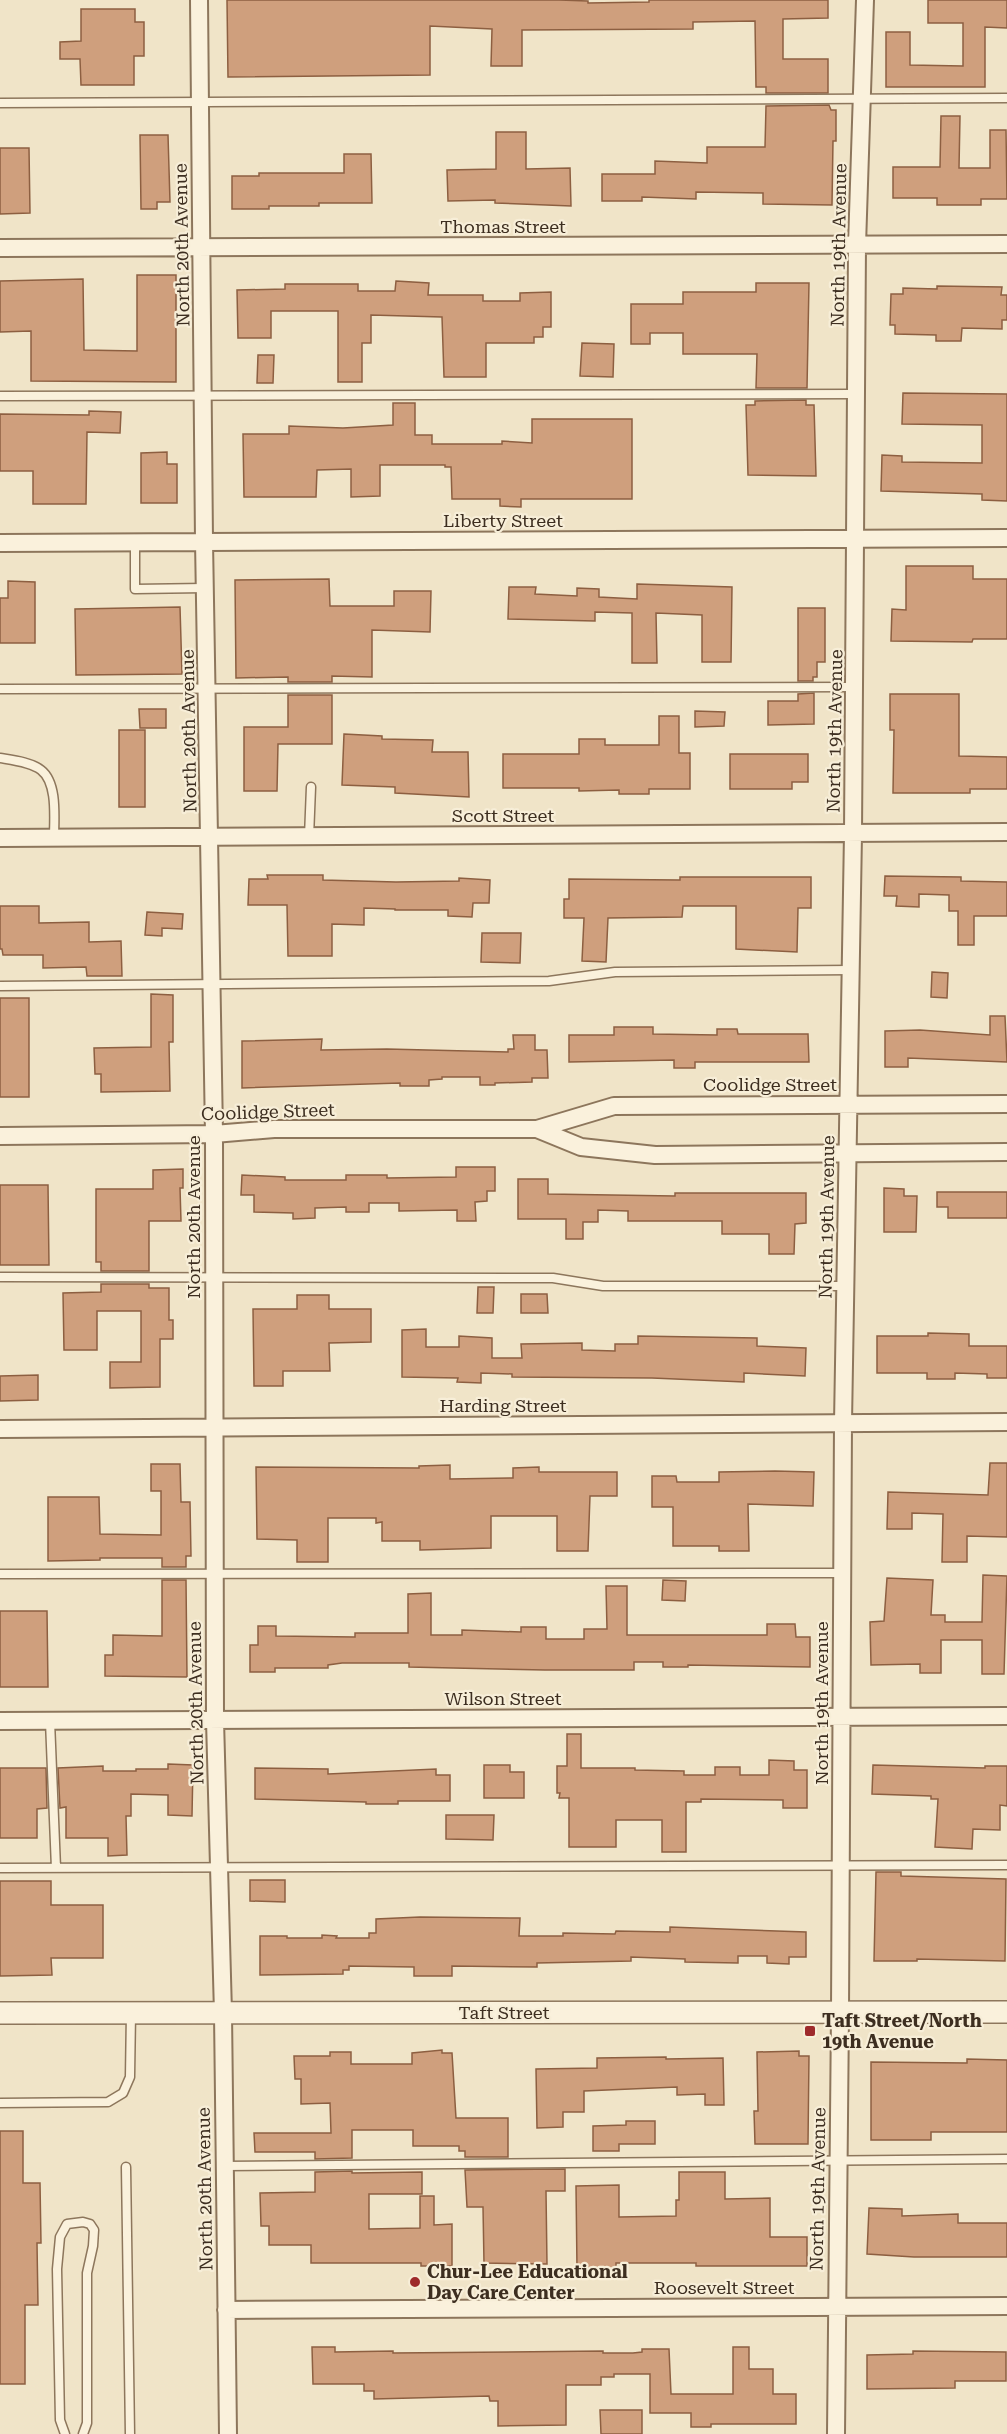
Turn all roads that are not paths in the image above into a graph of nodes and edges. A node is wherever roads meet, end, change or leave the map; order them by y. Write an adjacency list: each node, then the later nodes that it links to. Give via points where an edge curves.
1 (199, 0): 5 (street, North 20th Avenue)
2 (865, 0): 4 (street, North 19th Avenue)
3 (1007, 98): 4 (lane)
4 (862, 99): 5 (lane); 8 (street, North 19th Avenue)
5 (200, 102): 6 (lane); 10 (street, North 20th Avenue)
6 (0, 103)
7 (1007, 244): 8 (street, Thomas Street)
8 (857, 245): 10 (street, Thomas Street); 11 (street, North 19th Avenue)
9 (0, 248): 10 (street, Thomas Street)
10 (202, 248): 13 (street, North 20th Avenue)
11 (856, 394): 13 (lane); 15 (street, North 19th Avenue)
12 (0, 396): 13 (lane)
13 (203, 397): 16 (street, North 20th Avenue)
14 (1007, 538): 15 (street, Liberty Street)
15 (856, 539): 16 (street, Liberty Street); 20 (street, North 19th Avenue)
16 (204, 541): 17 (street, Liberty Street); 19 (street, North 20th Avenue)
17 (135, 542): 18 (street, Liberty Street); 19 (lane, via 135,589)
18 (0, 543)
19 (205, 588): 21 (street, North 20th Avenue)
20 (855, 687): 21 (lane); 26 (street, North 19th Avenue)
21 (207, 688): 22 (lane); 30 (street, North 20th Avenue)
22 (0, 689)
23 (0, 758): 29 (lane, via 40,769 47,777)
24 (311, 787): 27 (lane)
25 (1007, 832): 26 (street, Scott Street)
26 (853, 834): 27 (street, Scott Street); 31 (street, North 19th Avenue)
27 (309, 837): 30 (street, Scott Street)
28 (0, 838): 29 (street, Scott Street)
29 (54, 838): 30 (street, Scott Street)
30 (210, 838): 33 (street, North 20th Avenue)
31 (850, 970): 33 (lane, via 615,972 549,981); 34 (street, North 19th Avenue)
32 (0, 986): 33 (lane)
33 (212, 986): 37 (street, North 20th Avenue)
34 (848, 1104): 35 (street, Coolidge Street); 36 (street, Coolidge Street, via 614,1106); 40 (street, North 19th Avenue)
35 (1007, 1104)
36 (537, 1129): 37 (street, Coolidge Street, via 274,1129); 40 (street, Coolidge Street, via 581,1148 612,1152)
37 (214, 1134): 38 (street, Coolidge Street); 42 (street, North 20th Avenue)
38 (0, 1136)
39 (1007, 1152): 40 (street, Coolidge Street)
40 (847, 1153): 43 (street, North 19th Avenue)
41 (0, 1277): 42 (lane)
42 (214, 1277): 43 (lane, via 553,1278 603,1286); 46 (street, North 20th Avenue)
43 (845, 1286): 45 (street, North 19th Avenue)
44 (1007, 1422): 45 (street, Harding Street)
45 (843, 1423): 46 (street, Harding Street); 48 (street, North 19th Avenue)
46 (215, 1428): 47 (street, Harding Street); 50 (street, North 20th Avenue)
47 (0, 1429)
48 (842, 1573): 50 (lane); 52 (street, North 19th Avenue)
49 (0, 1574): 50 (lane)
50 (215, 1575): 54 (street, North 20th Avenue)
51 (1007, 1716): 52 (street, Wilson Street)
52 (842, 1717): 54 (street, Wilson Street); 57 (street, North 19th Avenue)
53 (50, 1720): 54 (street, Wilson Street); 55 (street, Wilson Street); 59 (lane)
54 (215, 1720): 60 (street, North 20th Avenue)
55 (0, 1721)
56 (1007, 1865): 57 (lane)
57 (841, 1866): 60 (lane); 65 (street, North 19th Avenue)
58 (0, 1868): 59 (lane)
59 (56, 1868): 60 (lane)
60 (219, 1868): 64 (street, North 20th Avenue)
61 (1007, 2012): 65 (street, Taft Street)
62 (0, 2013): 63 (street, Taft Street)
63 (131, 2013): 64 (street, Taft Street); 66 (lane, via 129,2077 123,2093 108,2102)
64 (223, 2013): 65 (street, Taft Street); 69 (street, North 20th Avenue)
65 (840, 2013): 68 (street, North 19th Avenue)
66 (0, 2103)
67 (1007, 2159): 68 (lane)
68 (838, 2161): 69 (lane); 72 (street, North 19th Avenue)
69 (224, 2166): 73 (street, North 20th Avenue)
70 (126, 2167): 76 (lane)
71 (1007, 2306): 72 (street, Roosevelt Street)
72 (836, 2307): 73 (street, Roosevelt Street); 78 (street, North 19th Avenue)
73 (226, 2310): 77 (street, North 20th Avenue)
74 (65, 2434): 75 (lane, via 60,2420 57,2269 60,2237 66,2224 83,2222 94,2230 87,2273 87,2423)
75 (83, 2434)
76 (130, 2434)
77 (228, 2434)
78 (836, 2434)

